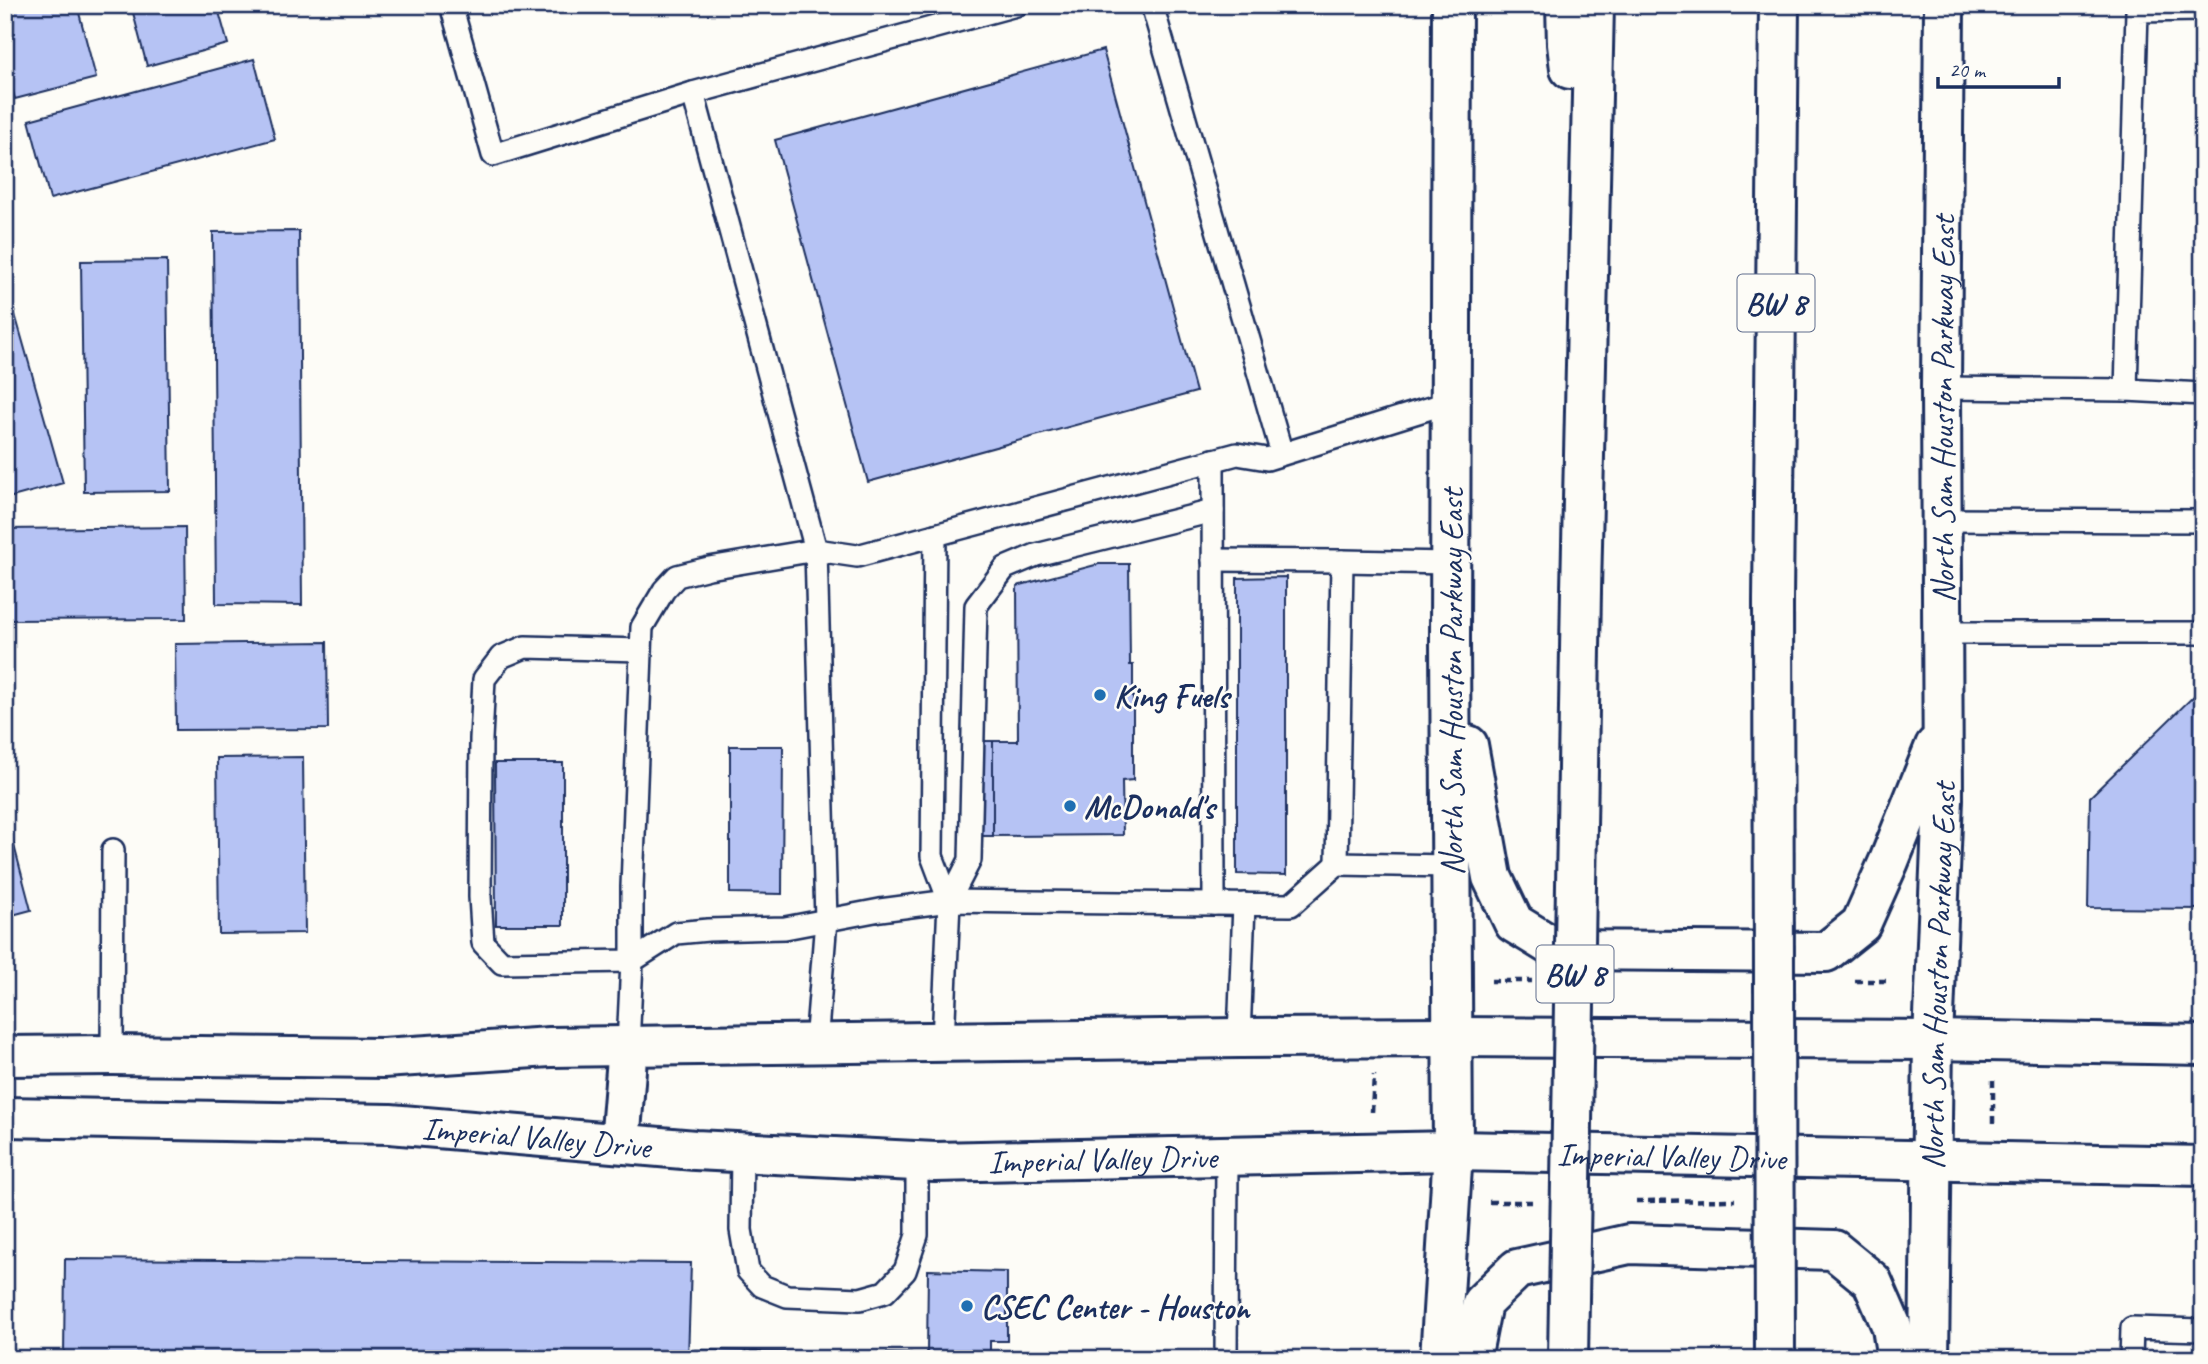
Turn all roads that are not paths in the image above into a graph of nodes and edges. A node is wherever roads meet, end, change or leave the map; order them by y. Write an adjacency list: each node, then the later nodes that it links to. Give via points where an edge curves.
1 (451, 5): 10 (lane, via 493,155)
2 (1016, 5): 10 (lane)
3 (1152, 5): 16 (lane)
4 (1452, 5): 15 (main road, North Sam Houston Parkway East)
5 (1566, 5): 11 (main road, via 1566,44)
6 (1594, 5): 11 (main road, BW 8)
7 (1779, 5): 61 (main road, BW 8, bridge, via 1773,601)
8 (1944, 5): 12 (main road, North Sam Houston Parkway East)
9 (2203, 10): 13 (lane, via 2137,11)
10 (694, 93): 22 (lane)
11 (1589, 204): 60 (main road, BW 8, bridge)
12 (1941, 388): 13 (lane); 19 (main road, North Sam Houston Parkway East)
13 (2126, 390): 14 (lane)
14 (2203, 394)
15 (1450, 402): 16 (lane); 25 (main road, North Sam Houston Parkway East)
16 (1282, 454): 17 (lane, via 1267,459 1237,454)
17 (1213, 460): 18 (lane); 21 (lane)
18 (1213, 511): 23 (lane); 34 (lane, via 1037,555 1005,568 976,606 970,860)
19 (1942, 520): 20 (lane); 26 (main road, North Sam Houston Parkway East)
20 (2203, 521)
21 (935, 535): 22 (lane, via 857,556); 34 (lane, via 932,856)
22 (816, 550): 29 (lane, via 677,576 642,627); 37 (lane)
23 (1213, 560): 24 (lane); 35 (lane)
24 (1342, 561): 25 (lane); 32 (lane)
25 (1450, 563): 28 (main road, North Sam Houston Parkway East)
26 (1943, 633): 27 (lane); 30 (main road, North Sam Houston Parkway East)
27 (2203, 633)
28 (1450, 640): 30 (main road, via 1492,877 1514,923 1558,950 1826,952 1861,923); 33 (main road, North Sam Houston Parkway East)
29 (641, 650): 38 (lane); 38 (lane, via 526,647 501,657 484,679 481,739 483,943 502,963)
30 (1943, 726): 41 (main road, North Sam Houston Parkway East)
31 (113, 850): 46 (lane)
32 (1337, 864): 33 (lane); 36 (lane, via 1290,905)
33 (1451, 866): 39 (main road, North Sam Houston Parkway East)
34 (949, 901): 35 (lane); 37 (lane); 42 (lane)
35 (1213, 904): 36 (lane)
36 (1244, 904): 40 (lane)
37 (826, 920): 38 (lane, via 785,928 676,933); 43 (lane)
38 (632, 961): 45 (lane)
39 (1452, 1037): 40 (main road); 41 (main road); 51 (main road, North Sam Houston Parkway East)
40 (1239, 1038): 42 (main road)
41 (1933, 1040): 44 (main road); 54 (main road, North Sam Houston Parkway East)
42 (943, 1042): 43 (main road)
43 (816, 1044): 45 (main road)
44 (2203, 1045)
45 (628, 1046): 46 (main road, via 383,1058); 49 (main road)
46 (112, 1055): 47 (main road)
47 (5, 1056)
48 (5, 1117): 49 (main road, Imperial Valley Drive, via 390,1124)
49 (620, 1143): 50 (main road, Imperial Valley Drive)
50 (742, 1152): 53 (main road, Imperial Valley Drive); 53 (lane, via 741,1230 748,1270 762,1286 787,1296 860,1299 885,1292 905,1271 917,1235)
51 (1453, 1152): 52 (main road, Imperial Valley Drive); 54 (main road, Imperial Valley Drive); 58 (main road, North Sam Houston Parkway East)
52 (1227, 1156): 53 (main road, Imperial Valley Drive); 57 (lane)
53 (917, 1161)
54 (1932, 1162): 55 (main road, Imperial Valley Drive); 63 (main road, North Sam Houston Parkway East)
55 (2203, 1166)
56 (2203, 1330): 64 (lane, via 2132,1328)
57 (1226, 1359)
58 (1440, 1359)
59 (1471, 1359): 62 (main road, via 1482,1303 1517,1269 1629,1244 1834,1250 1872,1281 1892,1327)
60 (1568, 1359)
61 (1775, 1359)
62 (1897, 1359)
63 (1929, 1359)
64 (2132, 1359)

